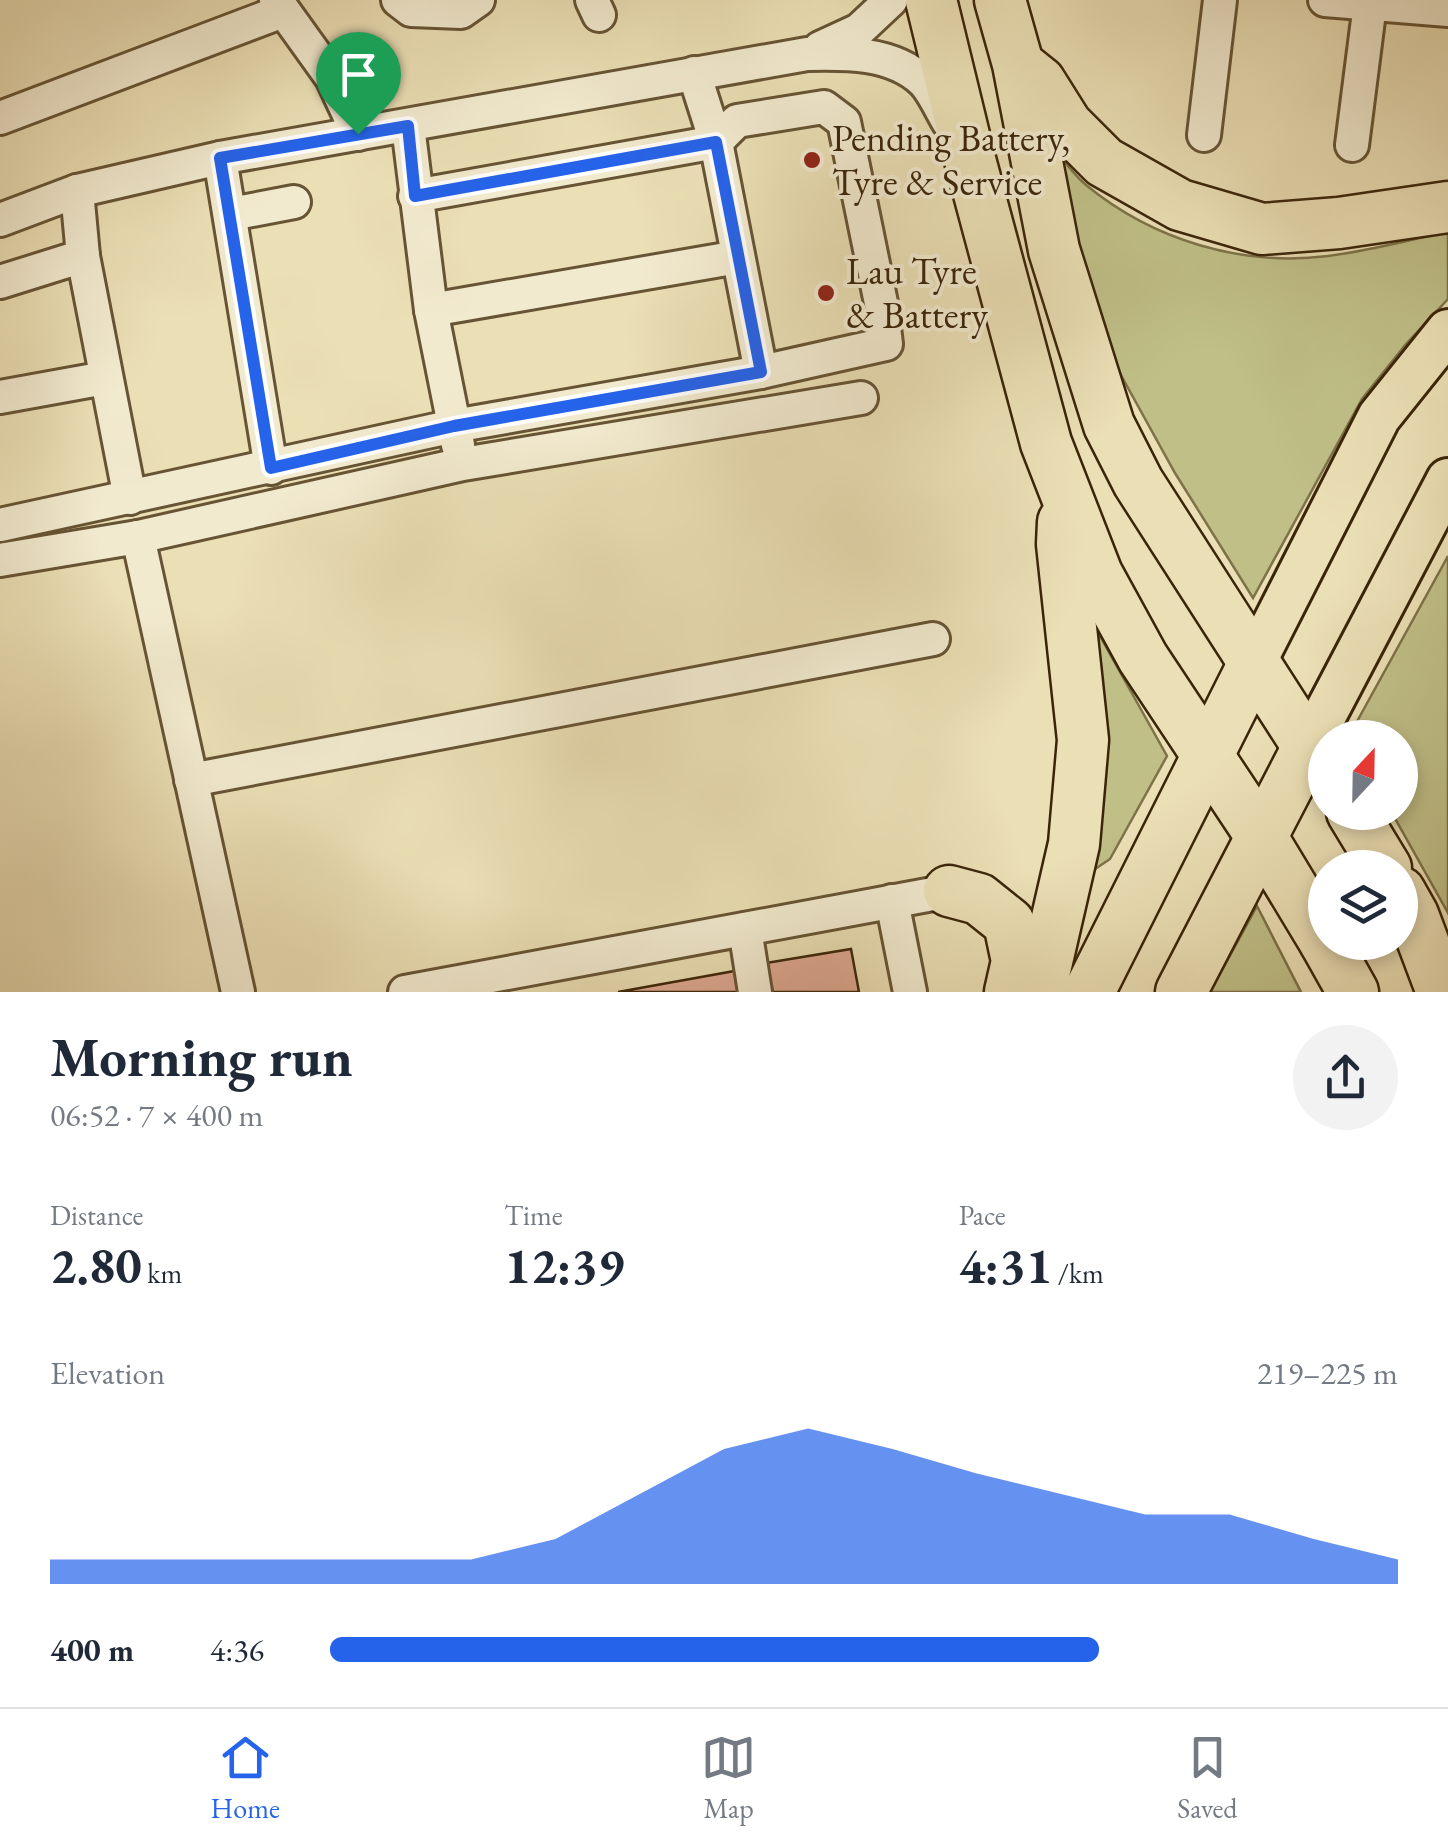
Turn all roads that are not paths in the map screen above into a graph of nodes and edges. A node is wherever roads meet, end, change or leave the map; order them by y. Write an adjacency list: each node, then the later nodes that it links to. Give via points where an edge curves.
1 (398, 0): 2 (street, via 412,10 462,12)
2 (478, 0)
3 (892, 0): 11 (street, via 859,30)
4 (931, 0): 20 (highway)
5 (1000, 0): 12 (highway)
6 (1220, 0): 17 (street)
7 (1325, 0): 8 (street)
8 (1370, 4): 10 (street); 19 (street)
9 (280, 6): 14 (street); 16 (street, via 332,78)
10 (1448, 10)
11 (807, 54): 13 (street); 20 (street, via 859,53 923,81)
12 (1018, 64): 25 (highway, via 1104,162 1180,206 1262,230); 47 (highway, via 1054,250 1109,425)
13 (694, 73): 15 (street); 18 (street)
14 (0, 118)
15 (408, 126): 16 (street); 23 (street)
16 (358, 134): 21 (street)
17 (1204, 136)
18 (716, 142): 23 (street); 29 (street); 33 (street, via 737,121 824,107 844,122 870,245 886,344)
19 (1352, 144)
20 (969, 156): 41 (highway)
21 (220, 158): 22 (street); 26 (street)
22 (77, 191): 27 (street); 28 (street)
23 (415, 196): 31 (street)
24 (294, 202): 26 (street)
25 (1448, 207)
26 (231, 214): 39 (street)
27 (0, 220)
28 (83, 256): 30 (street); 34 (street)
29 (738, 257): 31 (street); 33 (street)
30 (0, 282)
31 (431, 310): 37 (street)
32 (1448, 331): 47 (main road, via 1379,417)
33 (761, 372): 37 (street)
34 (105, 378): 35 (street); 42 (street)
35 (0, 398)
36 (861, 398): 38 (street)
37 (454, 426): 38 (street); 39 (street)
38 (463, 464): 44 (street)
39 (271, 468): 42 (street)
40 (1448, 480): 48 (main road)
41 (1064, 493): 50 (highway, via 1142,658); 68 (highway, via 1062,544 1082,740 1074,844)
42 (130, 498): 43 (street)
43 (0, 525)
44 (138, 537): 45 (street); 52 (street)
45 (0, 560)
46 (933, 639): 52 (street)
47 (1254, 663): 49 (highway); 50 (highway)
48 (1335, 720)
49 (1308, 747)
50 (1208, 754): 53 (highway); 69 (highway)
51 (1308, 771): 53 (highway)
52 (191, 780): 63 (street)
53 (1262, 836): 57 (highway); 70 (highway)
54 (1418, 888): 58 (highway)
55 (949, 891): 56 (street); 67 (highway, via 979,899 1009,923 1017,962)
56 (892, 902): 60 (street); 66 (street)
57 (1308, 913)
58 (1448, 926)
59 (1418, 928): 72 (highway)
60 (745, 929): 62 (street); 65 (street)
61 (1335, 960): 71 (highway)
62 (506, 983): 64 (street)
63 (238, 992)
64 (405, 992)
65 (754, 992)
66 (910, 992)
67 (1010, 992)
68 (1040, 992)
69 (1089, 992)
70 (1181, 992)
71 (1353, 992)
72 (1442, 992)

